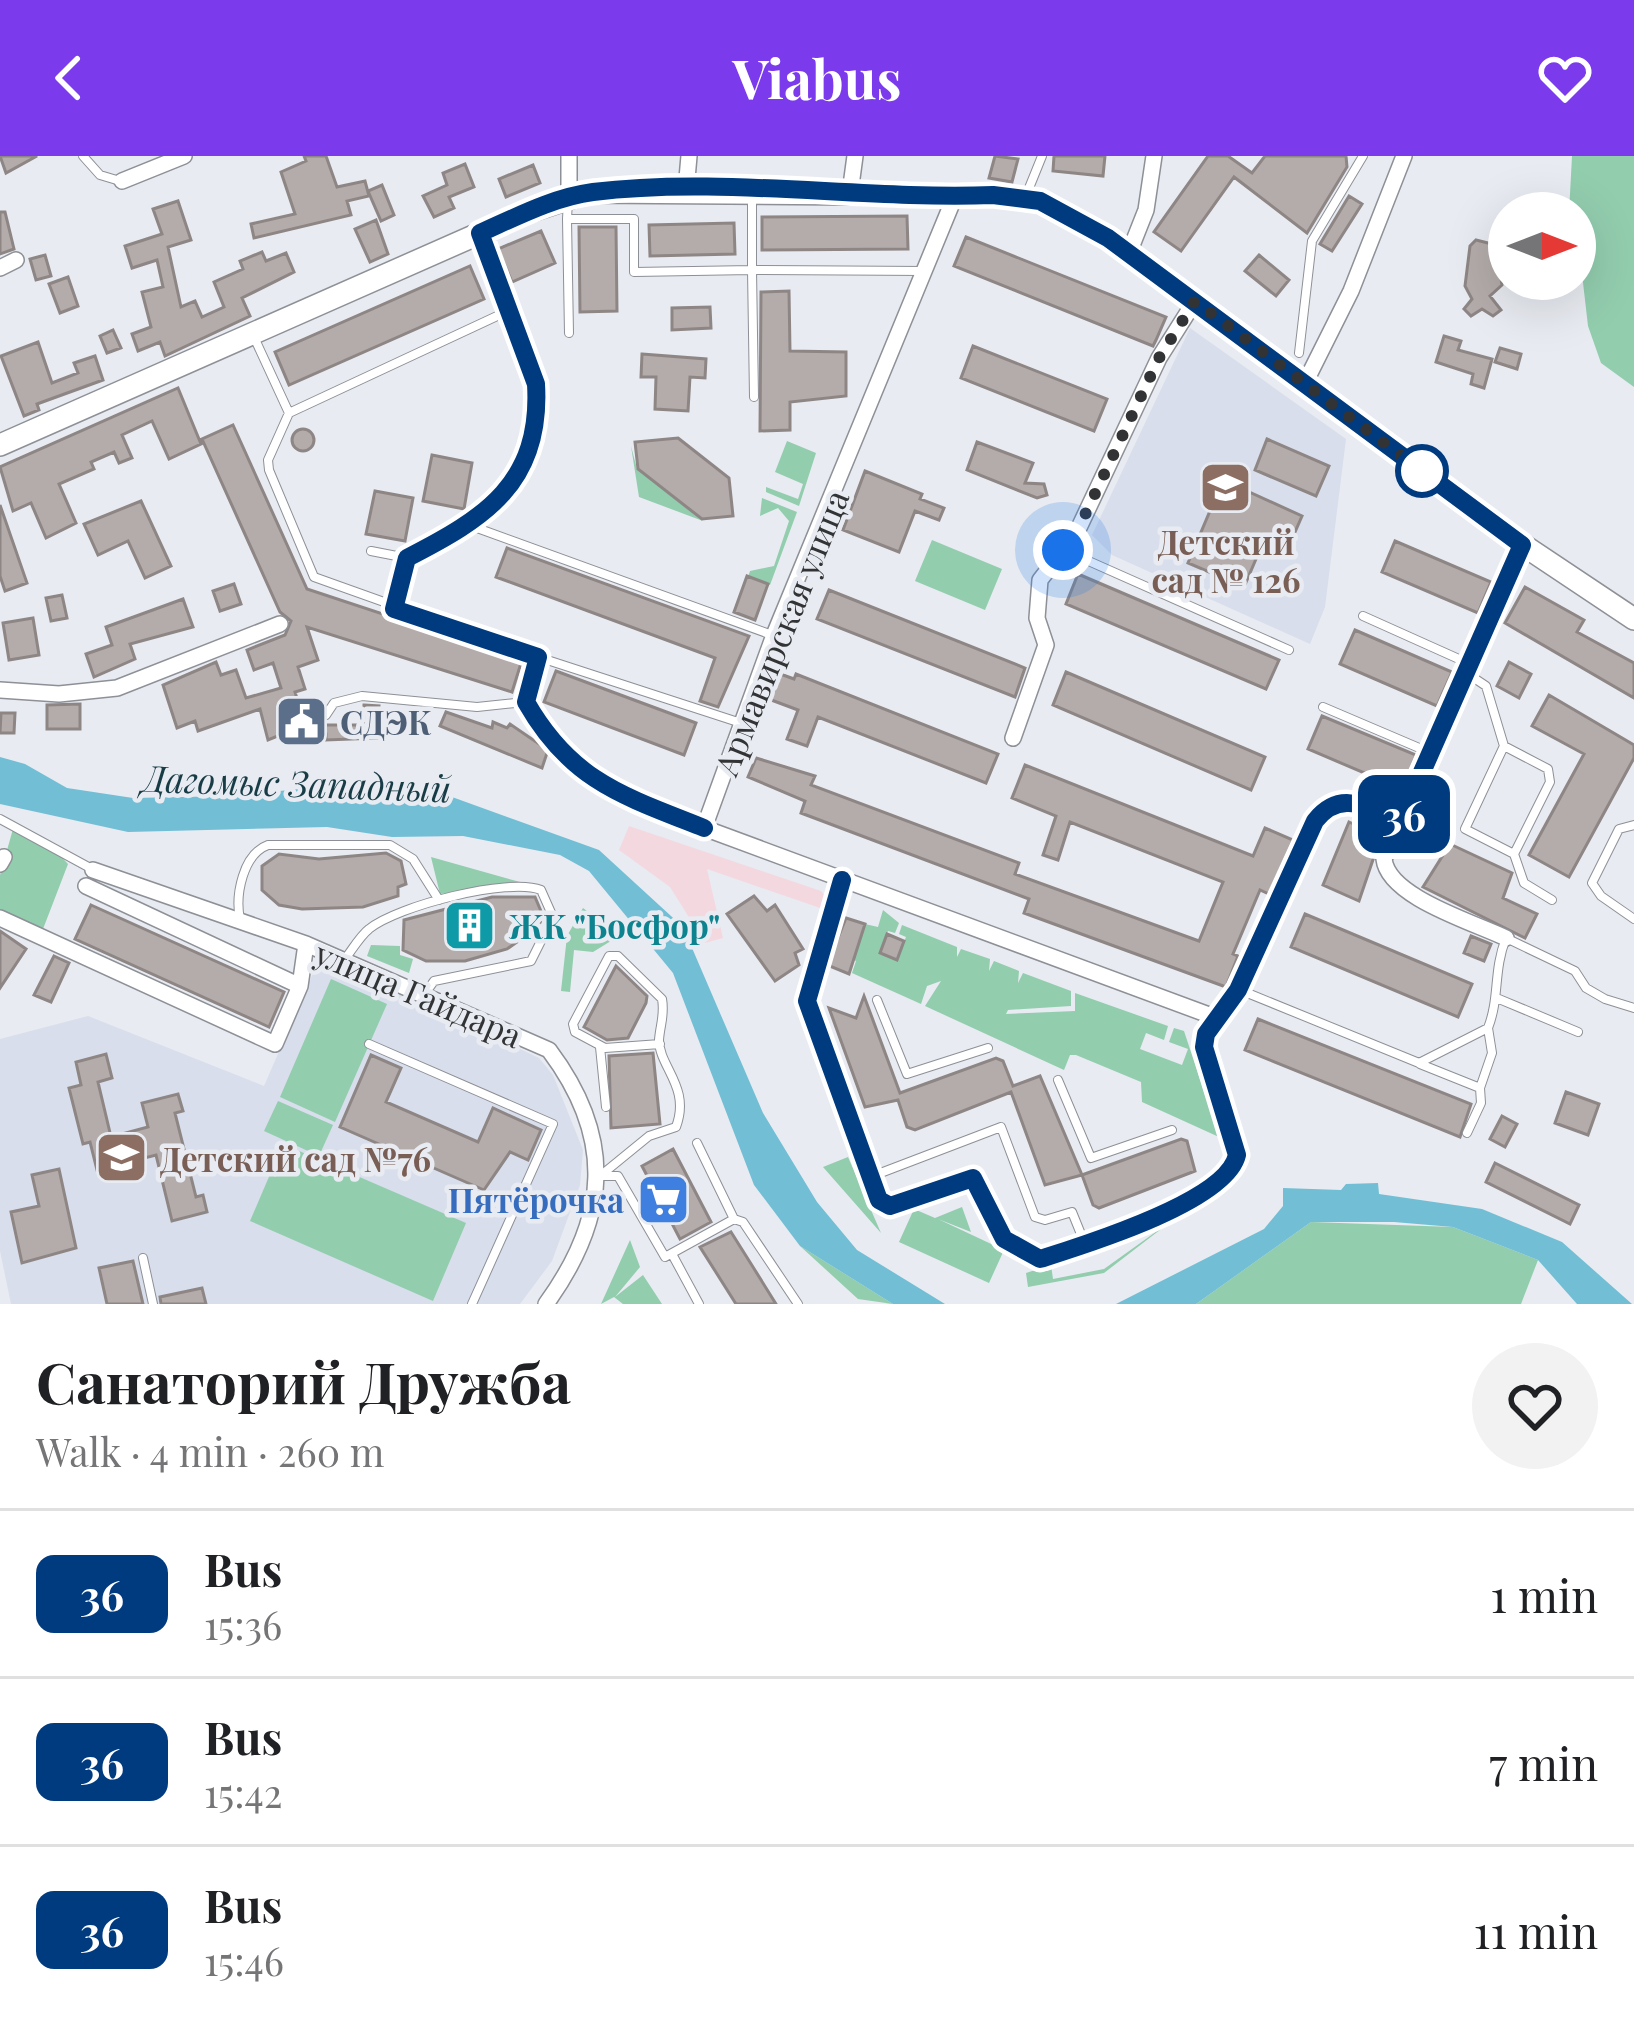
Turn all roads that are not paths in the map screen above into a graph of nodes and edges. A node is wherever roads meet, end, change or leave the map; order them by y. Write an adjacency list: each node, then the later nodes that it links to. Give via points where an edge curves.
1 (83, 156): 10 (lane, via 100,175)
2 (184, 156): 10 (street)
3 (568, 156): 16 (street)
4 (689, 156): 11 (street)
5 (855, 156): 13 (street)
6 (1042, 156): 15 (lane)
7 (1154, 156): 18 (street)
8 (1364, 156): 27 (lane, via 1312,241)
9 (1404, 156): 28 (street)
10 (122, 181)
11 (686, 190): 12 (main road); 16 (main road, via 590,192)
12 (752, 191): 13 (main road); 21 (lane)
13 (850, 193): 14 (main road)
14 (955, 196): 15 (main road); 22 (street, Армавирская улица)
15 (1025, 199): 18 (main road)
16 (568, 209): 17 (main road); 21 (lane, via 634,219 634,272); 26 (lane)
17 (480, 233): 24 (lane); 25 (main road)
18 (1129, 253): 23 (main road)
19 (16, 260): 20 (street)
20 (0, 268)
21 (752, 270): 22 (lane); 29 (lane)
22 (927, 271): 41 (street, Армавирская улица)
23 (1195, 301): 28 (main road); 34 (street)
24 (510, 310): 30 (lane); 32 (lane, via 538,411 516,483)
25 (252, 333): 30 (lane); 31 (main road)
26 (568, 333)
27 (1299, 353)
28 (1304, 385): 33 (main road)
29 (754, 397)
30 (289, 413): 37 (lane, via 269,470 314,578)
31 (0, 445)
32 (466, 524): 36 (lane); 41 (lane)
33 (1522, 545): 39 (main road); 44 (street)
34 (1063, 550): 42 (lane); 50 (street, via 1040,580 1037,618 1046,645)
35 (371, 551): 36 (lane)
36 (407, 558): 37 (lane)
37 (394, 609): 43 (lane)
38 (1363, 616): 44 (lane)
39 (1634, 619)
40 (280, 624): 45 (street, via 117,688)
41 (773, 635): 49 (street, Армавирская улица)
42 (1289, 650)
43 (538, 657): 46 (lane); 49 (lane)
44 (1468, 669): 51 (lane, via 1486,686); 52 (street)
45 (0, 690)
46 (526, 702): 48 (lane, via 452,706 362,696 334,703); 56 (lane, via 564,760 603,787)
47 (1323, 707): 52 (lane)
48 (326, 715)
49 (741, 723): 56 (street, Армавирская улица)
50 (1013, 738)
51 (1504, 746): 57 (lane, via 1548,769 1550,782); 57 (lane, via 1465,829)
52 (1431, 753): 54 (street)
53 (0, 819): 58 (lane)
54 (1400, 822): 65 (street, via 1384,859 1394,883); 69 (street, via 1346,800 1328,805)
55 (1634, 825): 63 (lane, via 1619,829 1592,883)
56 (704, 828): 59 (street)
57 (1514, 854): 61 (lane, via 1524,883)
58 (90, 878): 64 (street, улица Гайдара); 68 (street)
59 (842, 880): 74 (street); 89 (lane, via 807,1001)
60 (439, 900): 64 (lane, via 413,859 390,845 268,845 256,851 236,893); 67 (lane, via 369,928); 70 (lane, via 524,885 542,890 553,917 531,961 434,981)
61 (1552, 900)
62 (0, 918): 68 (street, via 275,1044)
63 (1634, 919)
64 (240, 920): 66 (street, улица Гайдара)
65 (1506, 938): 71 (lane, via 1494,968); 73 (lane, via 1575,971 1604,999)
66 (306, 944): 67 (street, улица Гайдара); 68 (street)
67 (344, 960): 70 (street, улица Гайдара)
68 (300, 986)
69 (1238, 990): 74 (street); 81 (lane)
70 (424, 995): 88 (street, улица Гайдара, via 549,1050 593,1139)
71 (1499, 999): 75 (lane); 76 (lane)
72 (877, 1000): 80 (lane, via 907,1074)
73 (1634, 1008)
74 (1217, 1018): 91 (lane, via 1204,1047 1233,1132 1234,1166 1186,1202)
75 (1488, 1028): 81 (lane); 83 (lane, via 1492,1053)
76 (1578, 1032)
77 (369, 1044): 95 (lane, via 553,1124)
78 (660, 1045): 79 (lane); 79 (lane, via 658,992 612,955 573,1024); 88 (lane, via 676,1077 680,1122)
79 (600, 1047): 84 (lane)
80 (988, 1048)
81 (1419, 1064): 83 (lane)
82 (1058, 1080): 85 (lane, via 1091,1158)
83 (1480, 1088): 86 (lane)
84 (606, 1107)
85 (1172, 1130)
86 (1468, 1133)
87 (697, 1143): 90 (lane)
88 (600, 1176): 92 (lane, via 618,1176 665,1257); 96 (street, via 573,1267)
89 (870, 1177): 91 (lane, via 890,1206 973,1178 1004,1239 1030,1257); 91 (lane, via 1001,1126 1037,1220 1072,1212)
90 (734, 1220): 92 (lane); 98 (lane)
91 (1085, 1244)
92 (672, 1253): 97 (lane)
93 (143, 1258): 94 (lane)
94 (153, 1304)
95 (472, 1304)
96 (545, 1304)
97 (699, 1304)
98 (798, 1304)

